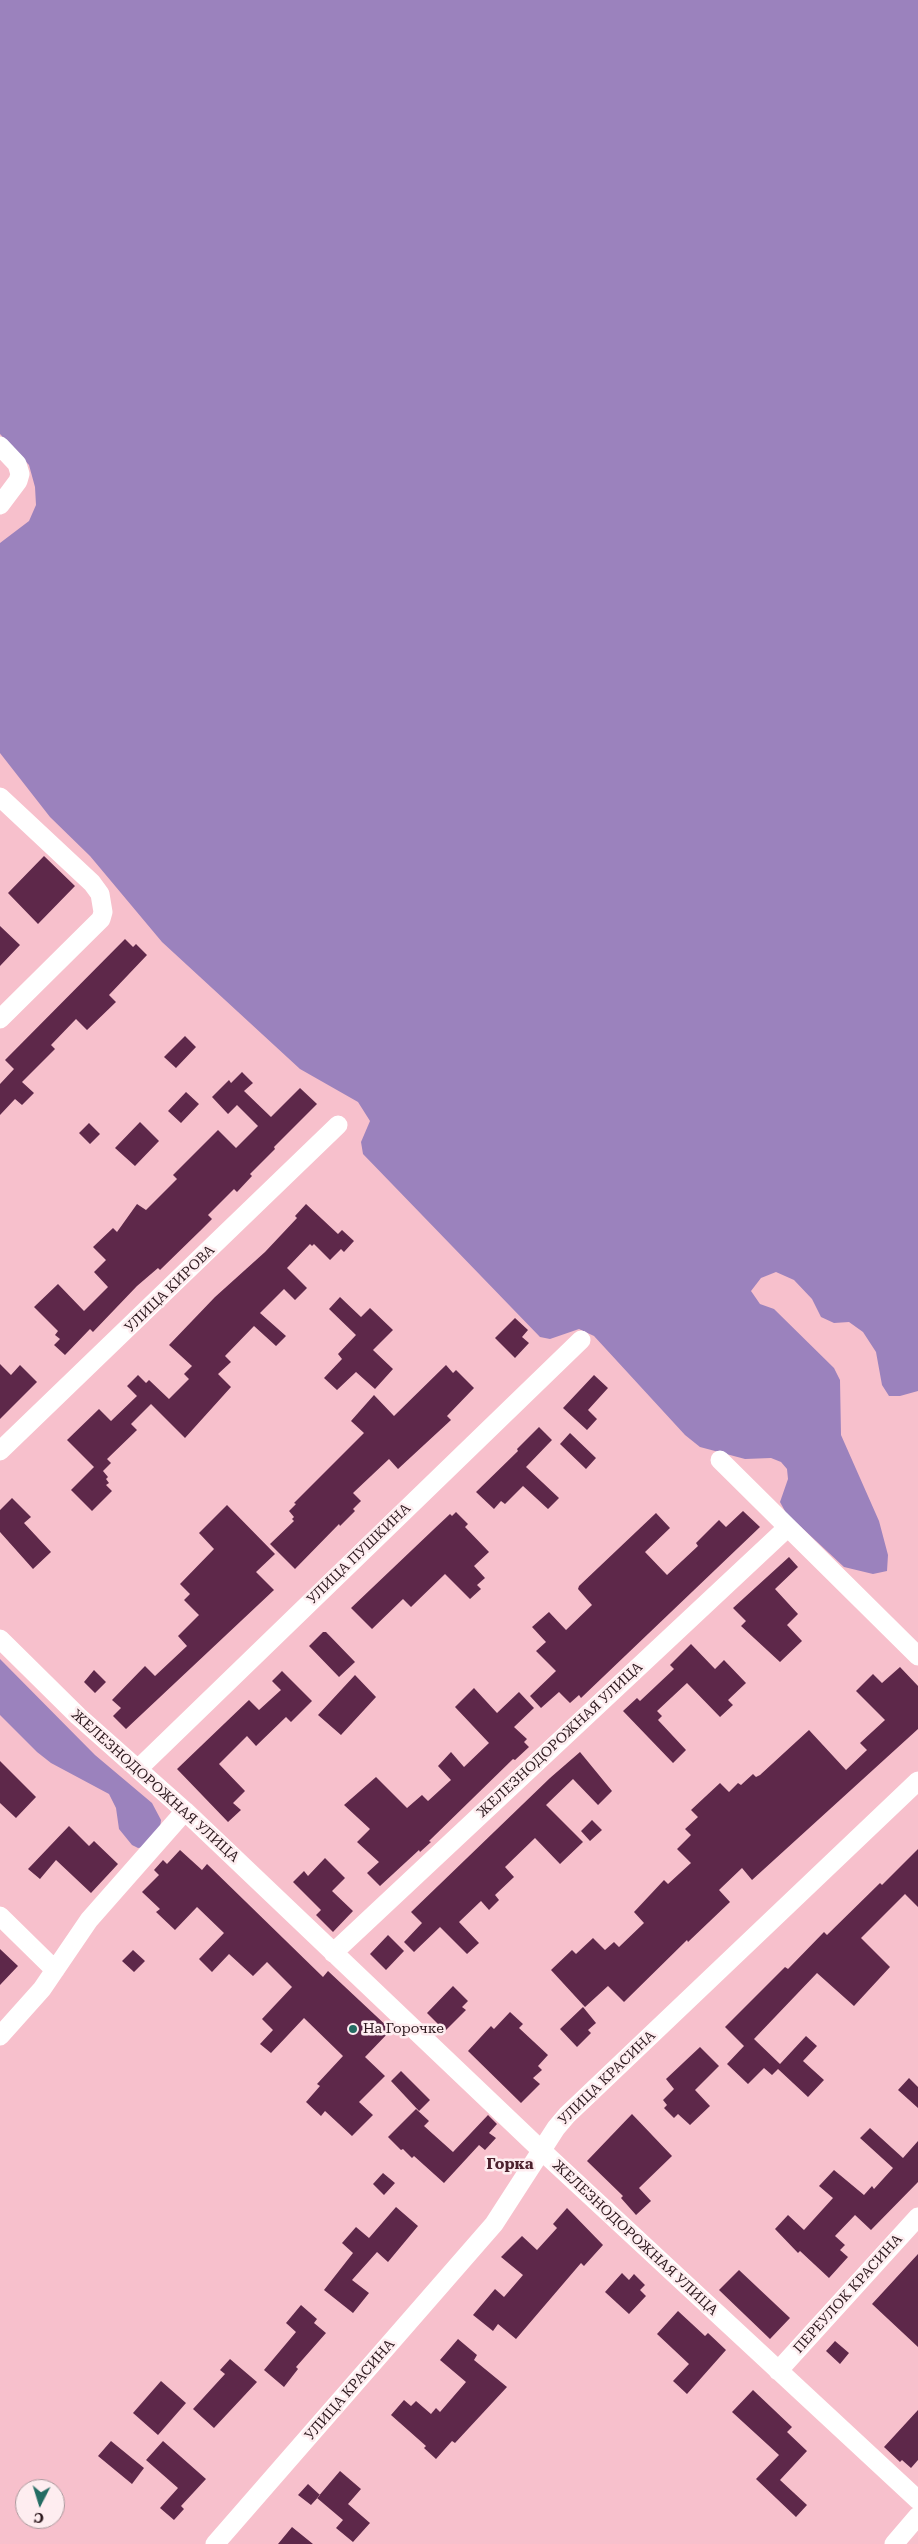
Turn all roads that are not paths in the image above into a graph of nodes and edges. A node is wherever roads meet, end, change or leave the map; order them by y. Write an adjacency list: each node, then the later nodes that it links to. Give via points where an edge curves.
1 (6, 452): 2 (street, via 17,464 18,481)
2 (0, 505)
3 (0, 797): 4 (street, via 92,883 102,904 101,918)
4 (0, 1019)
5 (338, 1125): 7 (street, УЛИЦА КИРОВА)
6 (581, 1340): 12 (street, УЛИЦА ПУШКИНА)
7 (0, 1451)
8 (720, 1460): 9 (street)
9 (786, 1528): 11 (street); 16 (street, ЖЕЛЕЗНОДОРОЖНАЯ УЛИЦА)
10 (0, 1640): 12 (street, ЖЕЛЕЗНОДОРОЖНАЯ УЛИЦА)
11 (918, 1656)
12 (138, 1769): 14 (street, ЖЕЛЕЗНОДОРОЖНАЯ УЛИЦА)
13 (918, 1781): 19 (street, УЛИЦА КРАСИНА, via 567,2115)
14 (185, 1811): 16 (street, ЖЕЛЕЗНОДОРОЖНАЯ УЛИЦА); 17 (street, via 89,1920)
15 (0, 1916): 17 (street)
16 (333, 1953): 19 (street, ЖЕЛЕЗНОДОРОЖНАЯ УЛИЦА)
17 (56, 1970): 18 (street)
18 (0, 2036)
19 (541, 2150): 21 (street, ЖЕЛЕЗНОДОРОЖНАЯ УЛИЦА); 24 (street, УЛИЦА КРАСИНА, via 494,2224)
20 (918, 2217): 21 (street, ПЕРЕУЛОК КРАСИНА)
21 (778, 2371): 22 (street, ЖЕЛЕЗНОДОРОЖНАЯ УЛИЦА)
22 (918, 2500)
23 (918, 2516): 25 (street)
24 (215, 2544)
25 (894, 2544)

